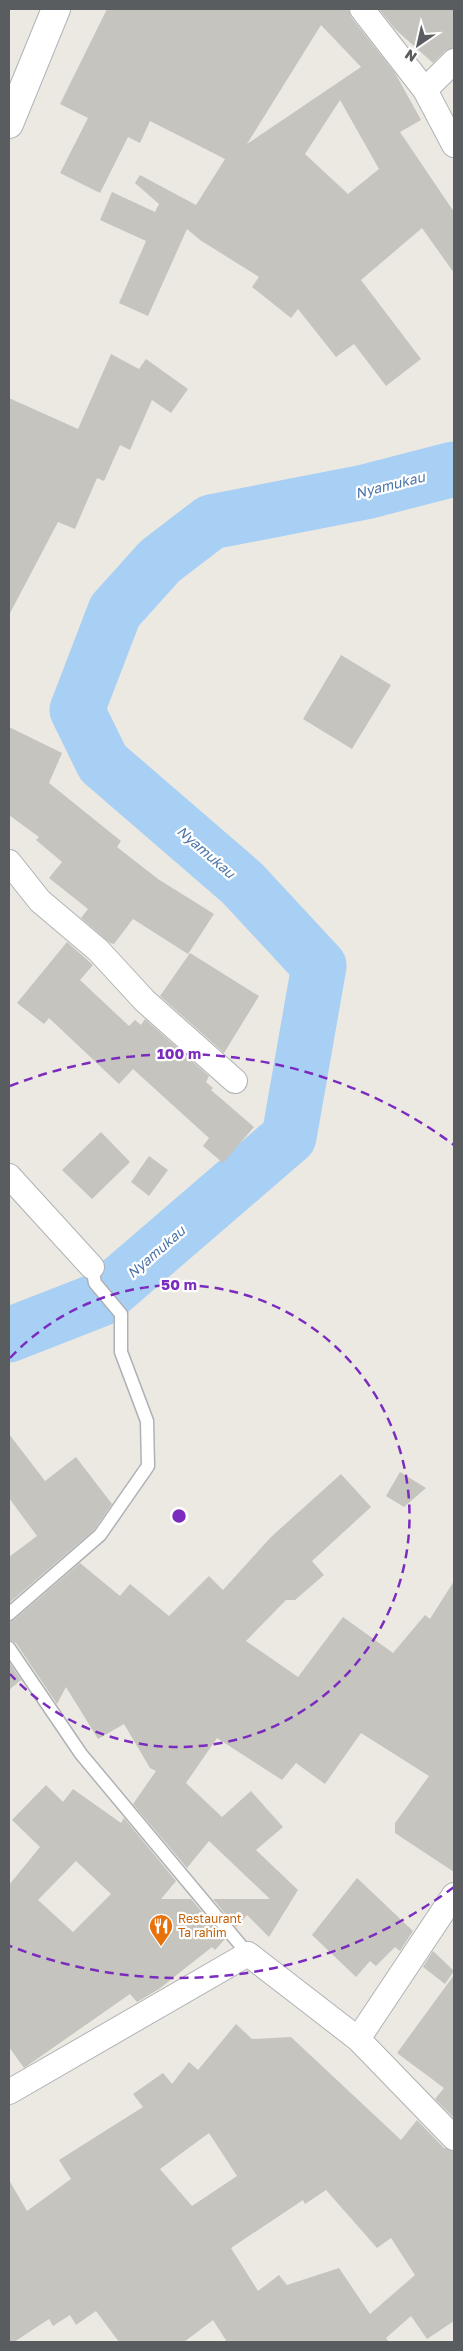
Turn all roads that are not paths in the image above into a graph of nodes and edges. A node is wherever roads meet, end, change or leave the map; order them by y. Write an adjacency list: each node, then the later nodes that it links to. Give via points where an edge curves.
1 (56, 9): 5 (street)
2 (362, 9): 4 (street)
3 (454, 61): 4 (street)
4 (425, 90): 6 (street)
5 (9, 124)
6 (454, 145)
7 (9, 862): 8 (street, via 40,901 98,950 145,1001)
8 (235, 1081)
9 (9, 1176): 10 (street)
10 (93, 1275): 11 (lane, via 121,1314 121,1352 146,1421 148,1466 100,1535)
11 (9, 1614)
12 (9, 1648): 14 (lane, via 81,1754)
13 (454, 1895): 15 (street)
14 (248, 1954): 15 (street); 16 (street)
15 (358, 2039): 17 (street)
16 (9, 2092)
17 (454, 2138)

